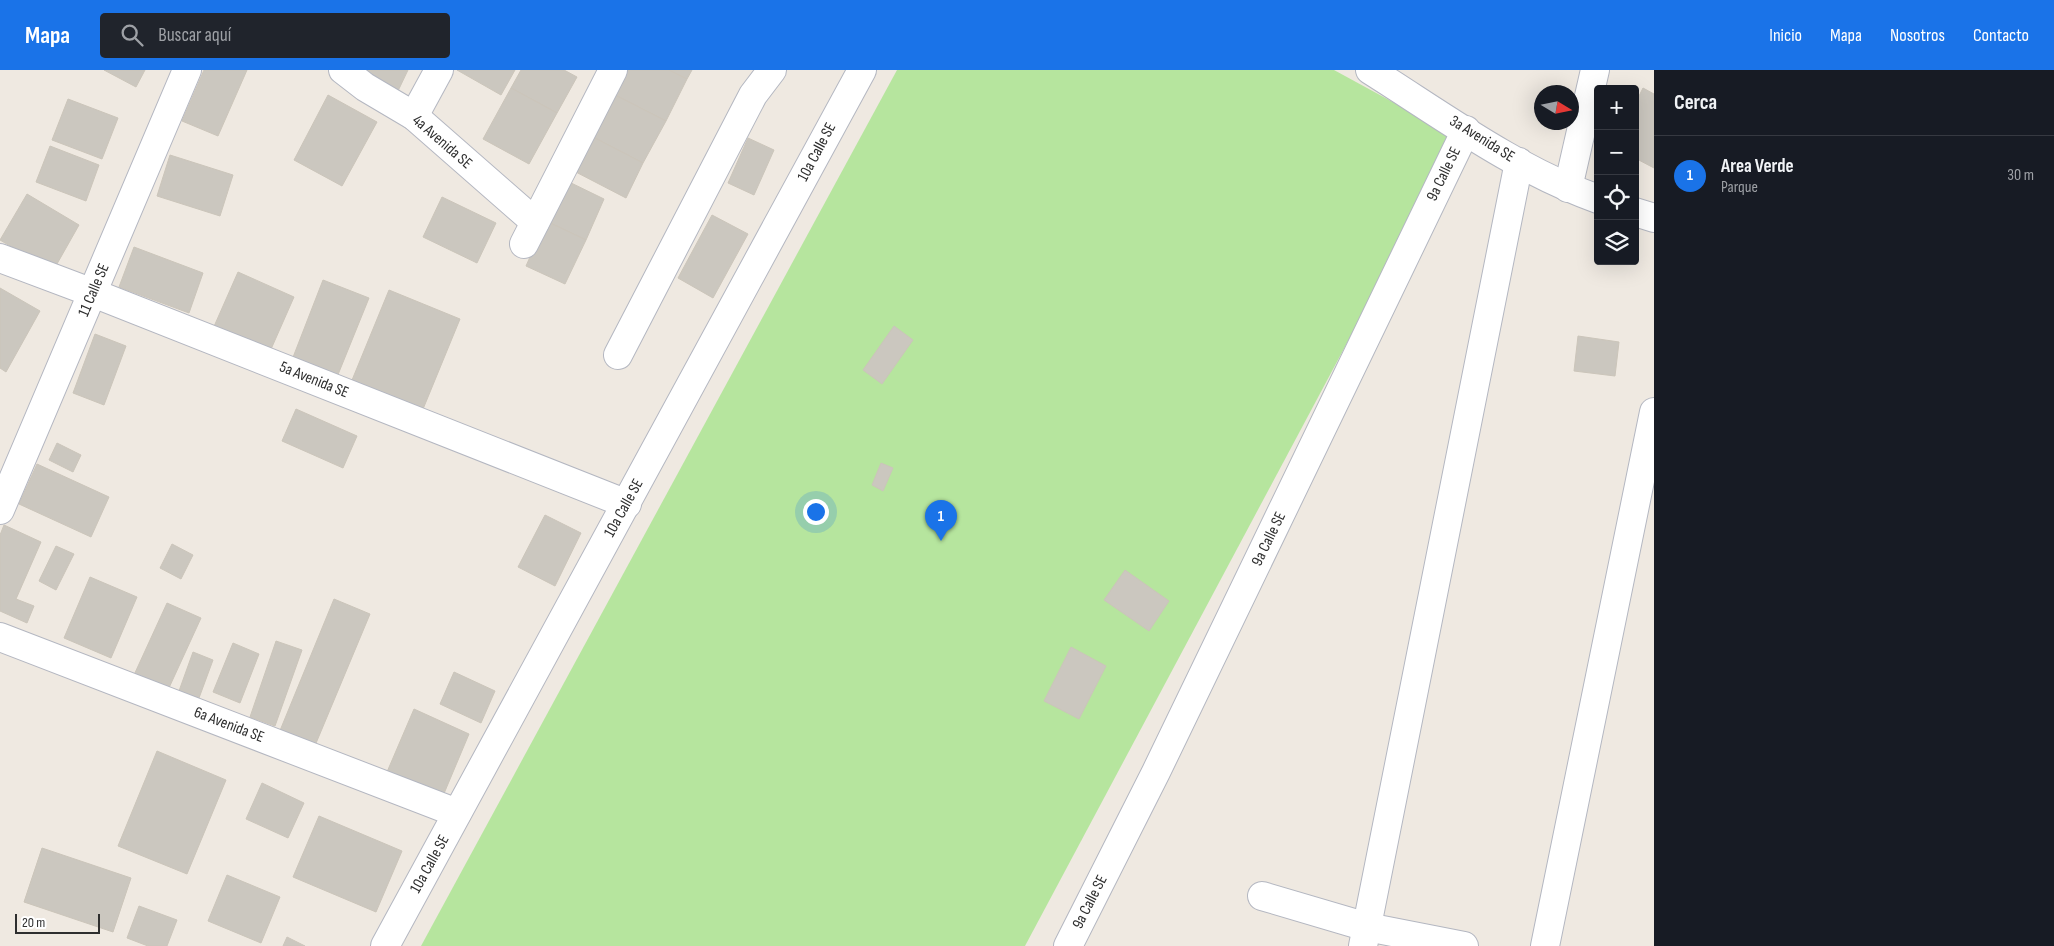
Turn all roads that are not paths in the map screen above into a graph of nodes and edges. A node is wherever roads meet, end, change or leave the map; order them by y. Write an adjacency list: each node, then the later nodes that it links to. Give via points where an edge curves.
1 (186, 70): 17 (street, 11 Calle SE)
2 (343, 70): 9 (street, 4a Avenida SE)
3 (439, 70): 9 (street)
4 (613, 70): 9 (street, 4a Avenida SE, via 529,233)
5 (772, 70): 18 (street, via 752,95)
6 (862, 70): 20 (street, 10a Calle SE)
7 (1370, 70): 10 (street, 3a Avenida SE)
8 (1595, 70): 12 (street)
9 (414, 116)
10 (1466, 130): 11 (street, 3a Avenida SE); 27 (street, 9a Calle SE, via 1156,772)
11 (1519, 162): 12 (street, 3a Avenida SE); 25 (street)
12 (1568, 188): 13 (street, 3a Avenida SE)
13 (1594, 198)
14 (1639, 213): 15 (street)
15 (1654, 218)
16 (0, 258): 17 (street, 5a Avenida SE)
17 (93, 293): 20 (street, 5a Avenida SE); 21 (street, 11 Calle SE)
18 (618, 355)
19 (1654, 412): 29 (street)
20 (627, 504): 23 (street, 10a Calle SE)
21 (0, 510)
22 (0, 637): 23 (street, 6a Avenida SE)
23 (457, 813): 26 (street, 10a Calle SE)
24 (1262, 896): 25 (street)
25 (1365, 937): 28 (street)
26 (385, 946)
27 (1068, 946)
28 (1464, 946)
29 (1545, 946)

